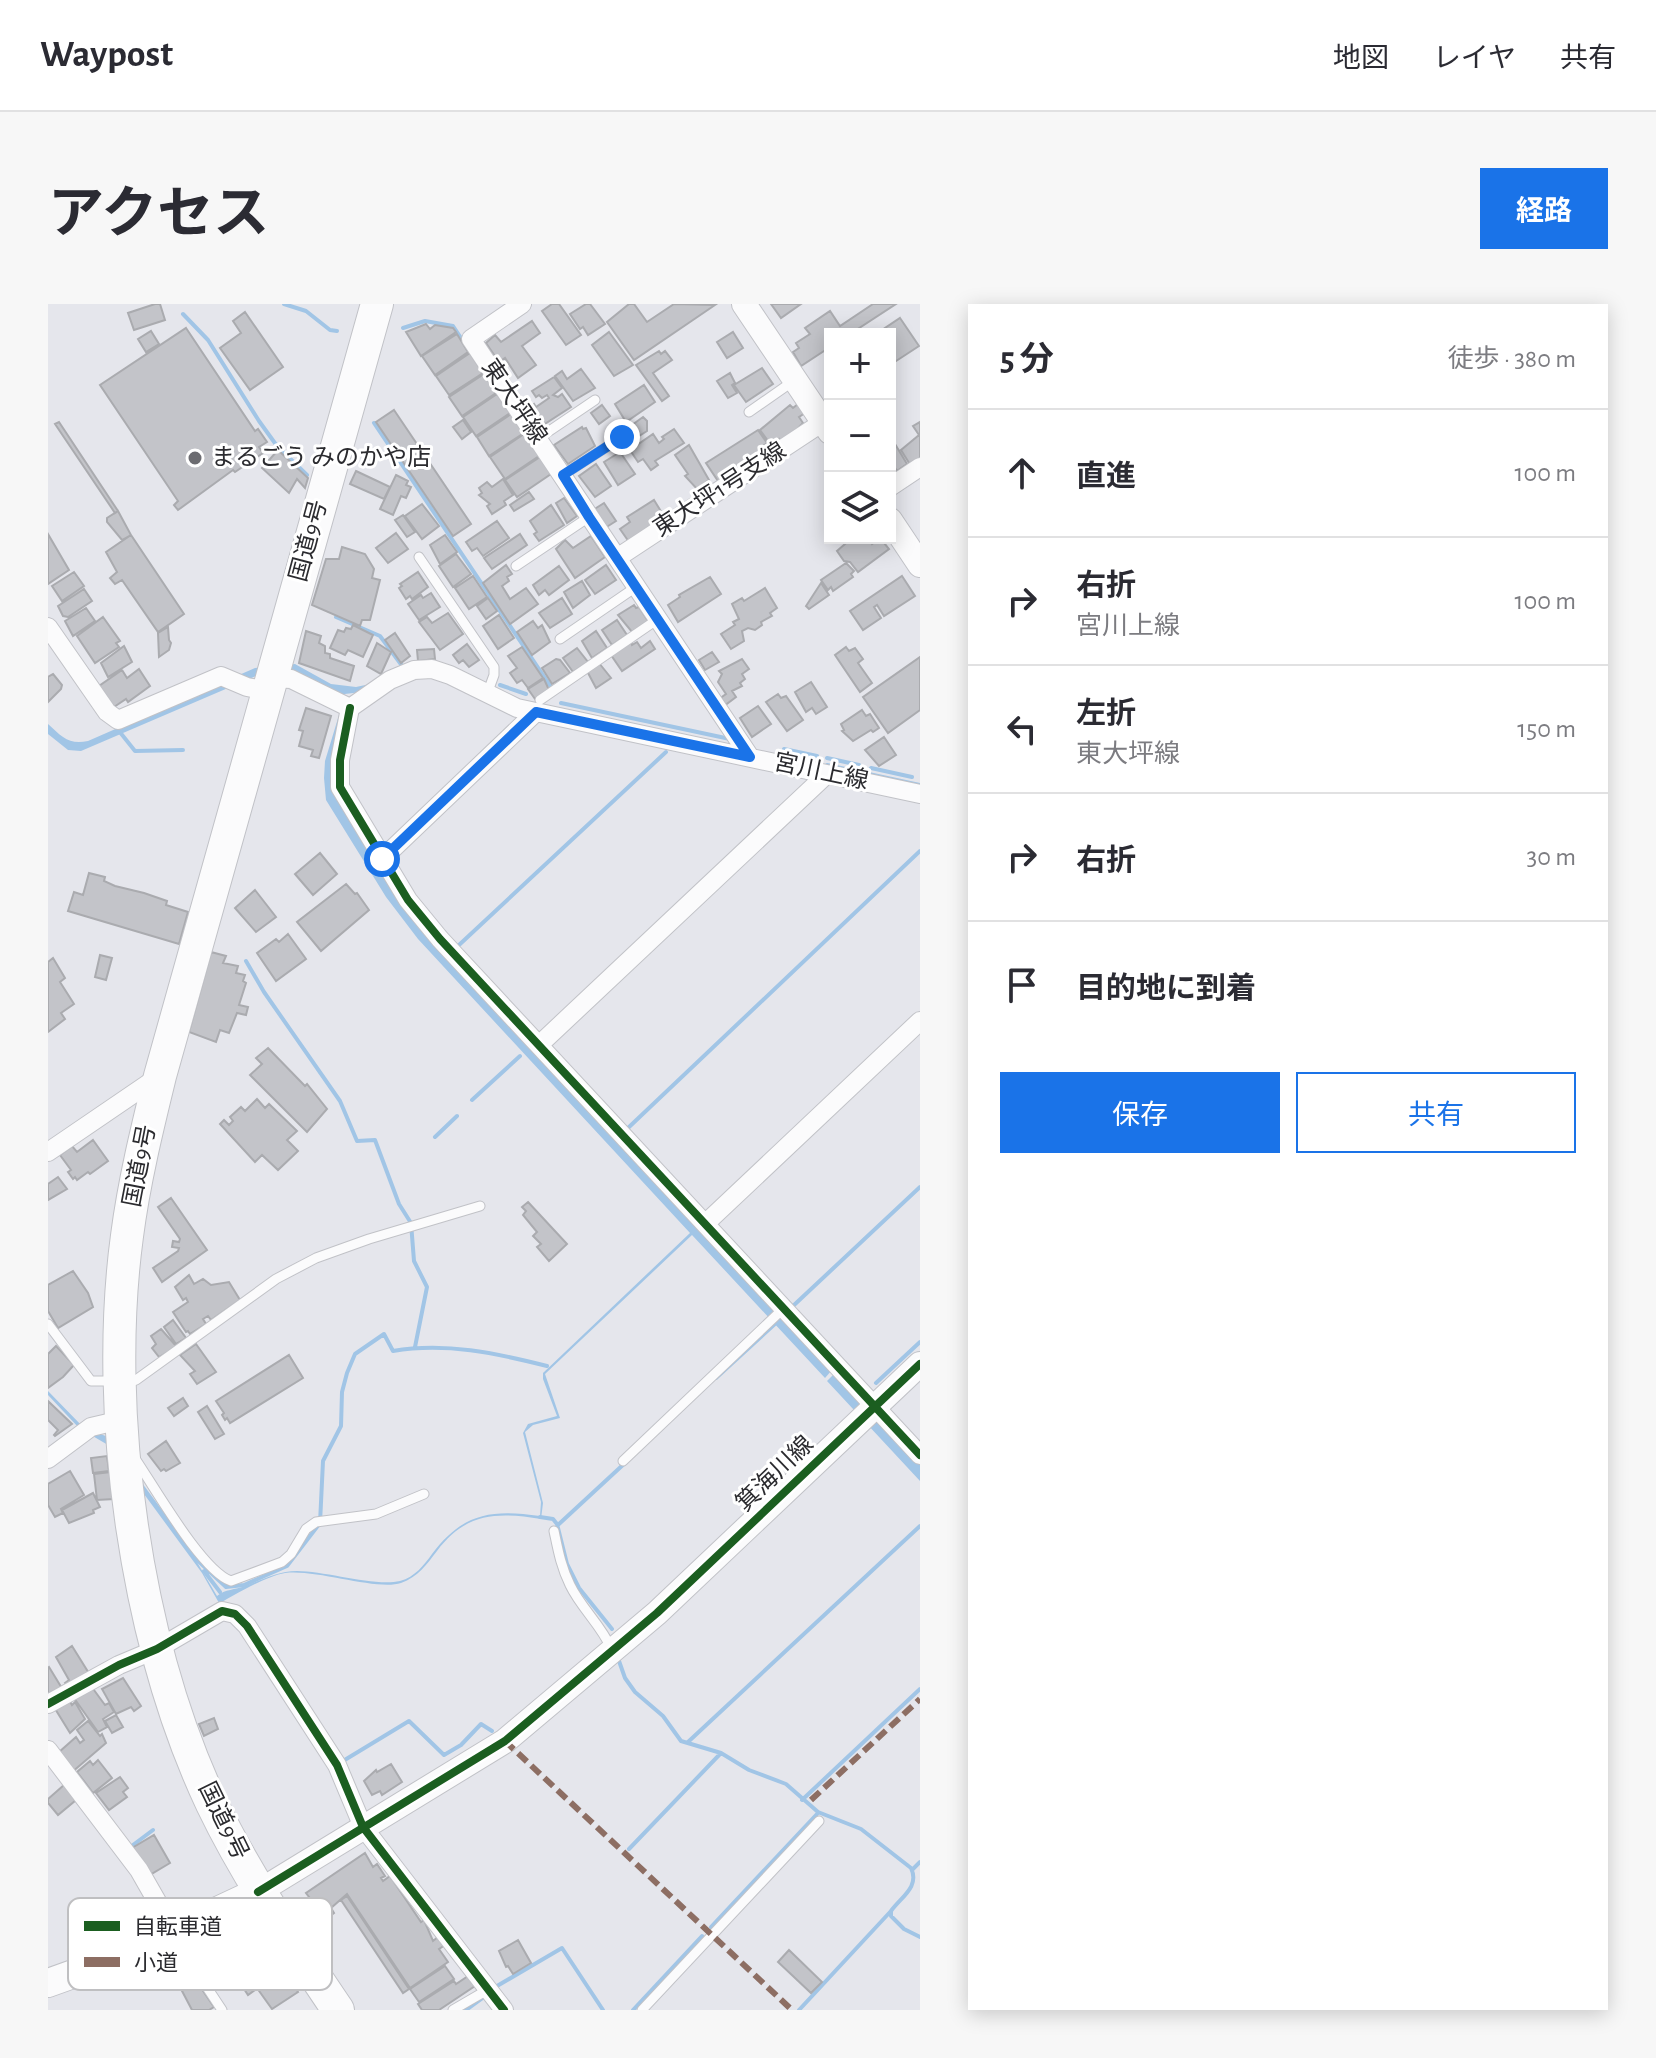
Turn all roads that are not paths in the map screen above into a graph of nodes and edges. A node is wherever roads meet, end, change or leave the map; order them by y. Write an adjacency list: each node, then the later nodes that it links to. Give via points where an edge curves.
1 (355, 304): 13 (highway, via 333,382)
2 (377, 304): 13 (highway, 国道9号)
3 (399, 304): 13 (highway, via 353,429)
4 (522, 304): 12 (street, 東大坪線, via 471,339)
5 (744, 304): 6 (street)
6 (795, 380): 8 (lane); 9 (street)
7 (595, 400): 12 (lane)
8 (749, 412)
9 (824, 424)
10 (824, 428): 20 (street, 東大坪1号支線)
11 (622, 437): 15 (lane)
12 (539, 438): 15 (street, 東大坪線)
13 (334, 447): 27 (highway, 国道9号)
14 (920, 467): 16 (street)
15 (563, 475): 17 (street, 東大坪線)
16 (896, 483)
17 (589, 517): 20 (street, 東大坪線); 22 (lane)
18 (896, 529): 21 (street)
19 (419, 557): 28 (lane, via 494,667)
20 (617, 558): 23 (street, 東大坪線)
21 (920, 565)
22 (516, 566)
23 (636, 587): 24 (street, 東大坪線); 26 (lane)
24 (658, 619): 29 (lane); 31 (street, 東大坪線)
25 (48, 627): 27 (street, via 118,720 221,676 247,687)
26 (560, 639)
27 (270, 684): 30 (street, via 291,679); 37 (highway, 国道9号)
28 (487, 694): 29 (street, 宮川上線, via 504,703); 30 (street, 宮川上線, via 441,671 414,670)
29 (538, 706): 31 (street, 宮川上線); 34 (street)
30 (350, 708): 34 (street, via 340,787)
31 (750, 757): 32 (street, 宮川上線)
32 (827, 774): 33 (street, 宮川上線); 36 (street)
33 (920, 794)
34 (382, 859): 36 (street, via 432,929)
35 (920, 1021): 40 (street)
36 (539, 1045): 40 (street)
37 (160, 1076): 38 (street); 44 (highway, 国道9号, via 127,1237)
38 (48, 1152)
39 (480, 1206): 44 (lane, via 316,1258 276,1279 136,1380)
40 (706, 1223): 41 (street)
41 (784, 1308): 45 (street); 49 (lane)
42 (48, 1324): 44 (lane, via 91,1381)
43 (920, 1364): 45 (street, 箕海川線)
44 (119, 1383): 46 (highway, 国道9号)
45 (874, 1407): 47 (street); 53 (street, 箕海川線)
46 (112, 1442): 48 (street); 50 (lane, via 203,1557 231,1581 282,1562 316,1522 376,1514); 52 (highway, 国道9号)
47 (920, 1455)
48 (48, 1459)
49 (623, 1461)
50 (424, 1494)
51 (554, 1531): 53 (lane, via 570,1587)
52 (157, 1649): 54 (street); 57 (street, via 222,1611 241,1618 337,1765); 58 (highway, 国道9号, via 180,1729)
53 (612, 1651): 57 (street, 箕海川線, via 505,1741)
54 (48, 1704)
55 (48, 1750): 59 (street)
56 (819, 1821): 71 (lane)
57 (363, 1827): 58 (street, 箕海川線); 64 (street)
58 (258, 1892): 60 (main road); 61 (highway, 国道9号)
59 (154, 1898)
60 (246, 1898)
61 (262, 1898)
62 (68, 1976): 63 (main road)
63 (48, 1983)
64 (489, 1989): 69 (lane); 70 (street)
65 (209, 1990): 67 (lane)
66 (324, 1990): 68 (highway, 国道9号)
67 (222, 2010)
68 (338, 2010)
69 (453, 2010)
70 (504, 2010)
71 (642, 2010)

